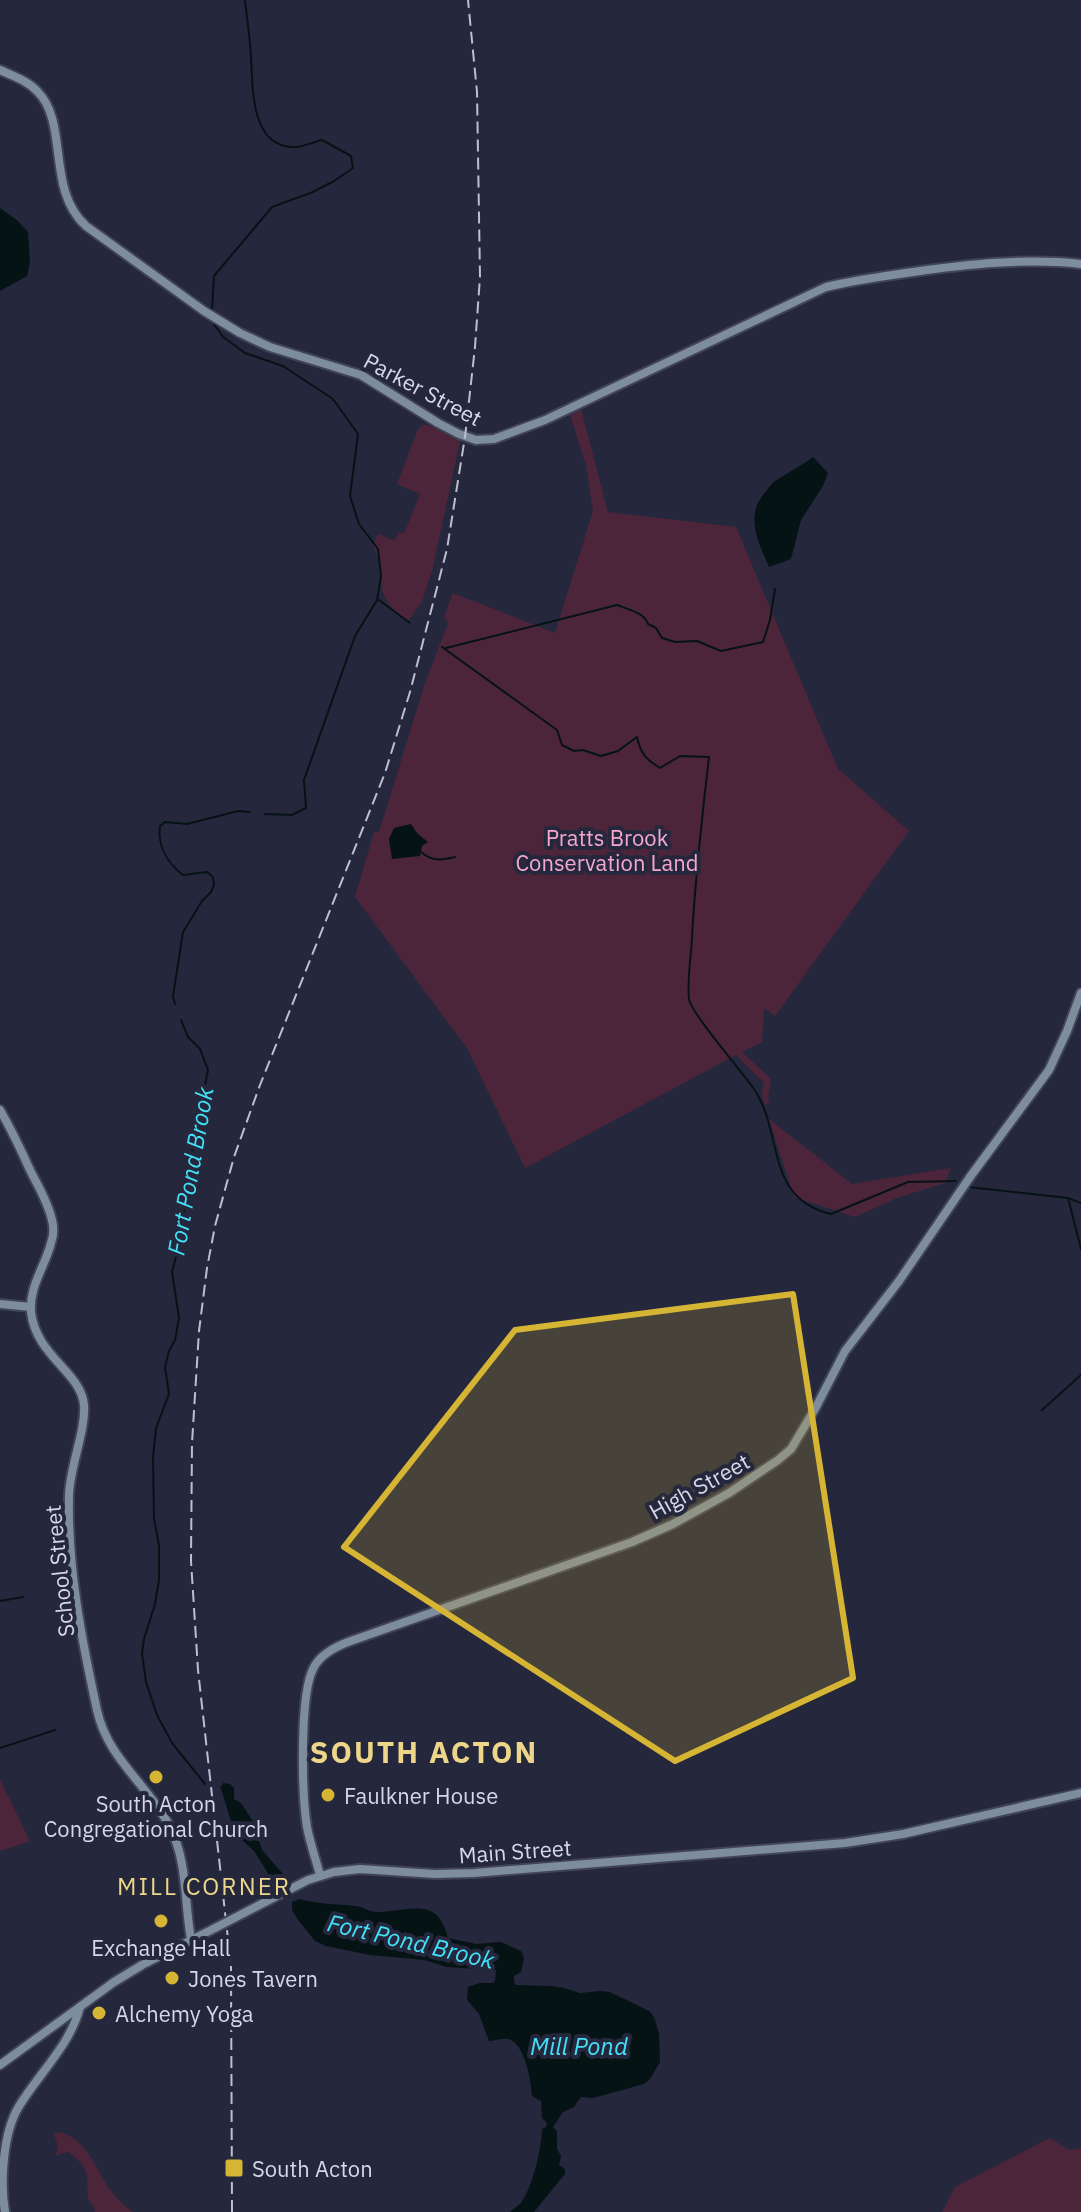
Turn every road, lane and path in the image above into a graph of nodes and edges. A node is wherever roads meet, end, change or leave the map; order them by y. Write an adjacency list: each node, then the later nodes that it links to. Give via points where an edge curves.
1 (0, 70): 2 (street, Parker Street, via 45,100 65,194 86,226 240,333 361,375 476,440 494,439 545,420 826,287 987,263)
2 (1081, 264)
3 (1081, 993): 8 (street, High Street, via 1049,1070 845,1351 791,1449 673,1524 348,1642 317,1662 305,1695 304,1766 306,1821)
4 (0, 1110): 6 (street, via 53,1223)
5 (0, 1304): 6 (street)
6 (31, 1307): 9 (street, School Street, via 42,1343 84,1401 70,1477 70,1516 81,1625 99,1717 111,1748 177,1842)
7 (1081, 1793): 8 (street, Main Street, via 854,1842 474,1873 360,1869)
8 (320, 1875): 9 (street, Main Street, bridge)
9 (191, 1939): 10 (street, Main Street)
10 (80, 2007): 11 (street, Main Street); 12 (street, via 63,2045 12,2121 3,2176)
11 (0, 2065)
12 (5, 2212)

